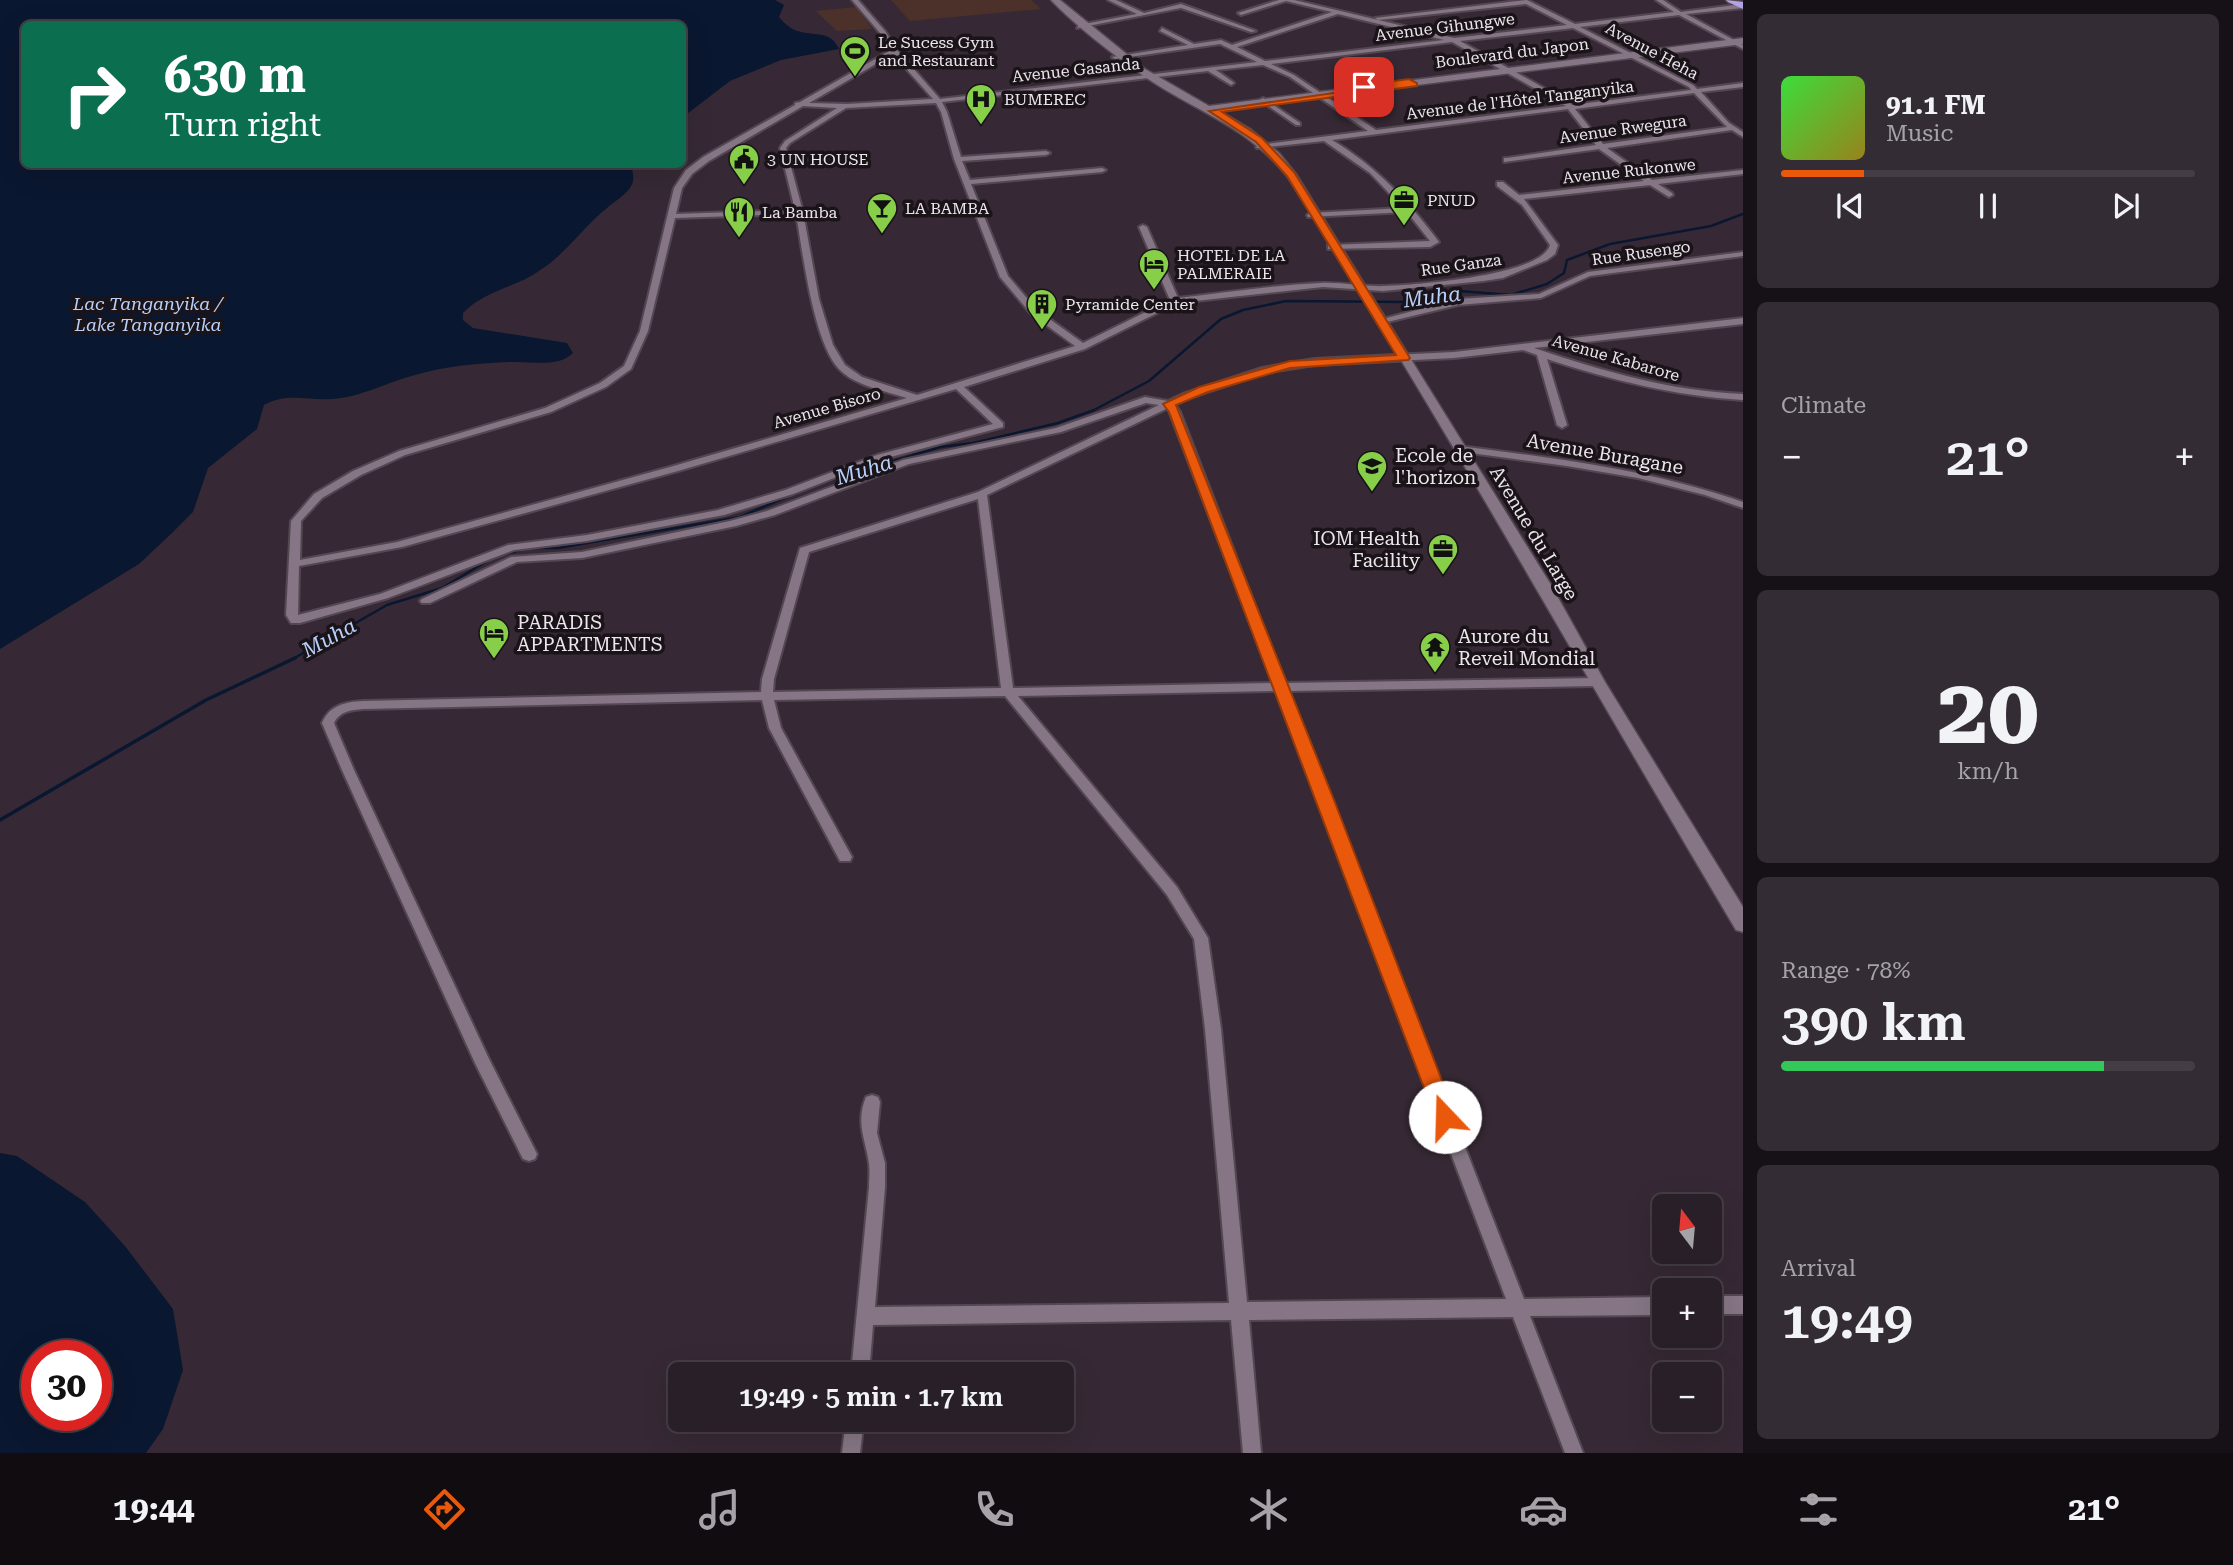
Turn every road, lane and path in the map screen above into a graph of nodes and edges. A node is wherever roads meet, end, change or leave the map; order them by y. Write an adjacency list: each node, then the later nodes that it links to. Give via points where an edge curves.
1 (855, 0): 24 (street)
2 (1049, 0): 17 (main road, Avenue du Large)
3 (1055, 0): 17 (main road, Avenue du Large)
4 (1111, 0): 14 (street)
5 (1286, 0): 11 (street); 12 (street)
6 (1660, 0): 13 (street)
7 (1731, 0): 9 (highway)
8 (1158, 1): 10 (street)
9 (1743, 6): 13 (street, Avenue Gihungwe)
10 (1172, 8): 14 (street); 19 (street, via 1181,6)
11 (1339, 12): 15 (street); 23 (street)
12 (1241, 13)
13 (1678, 13): 16 (street, Avenue Gihungwe); 22 (street)
14 (1143, 15): 17 (street)
15 (1370, 18): 16 (street, via 1528,2); 20 (street)
16 (1574, 26): 20 (street, Avenue Gihungwe); 25 (street, Avenue Heha)
17 (1082, 27): 26 (main road, Avenue du Large)
18 (1162, 30): 21 (street)
19 (1254, 31)
20 (1453, 40): 27 (street, Avenue Gihungwe); 29 (street)
21 (1191, 44): 23 (street, via 1215,41); 26 (street)
22 (1740, 44): 25 (main road, Boulevard du Japon)
23 (1234, 46): 27 (street)
24 (894, 51): 35 (street); 37 (street)
25 (1632, 56): 29 (main road, Boulevard du Japon); 33 (street, Avenue Heha)
26 (1118, 57): 30 (main road, Avenue du Large)
27 (1265, 61): 28 (street, Avenue Gihungwe); 34 (street)
28 (1208, 68): 30 (street, Avenue Gihungwe); 31 (street)
29 (1512, 71): 34 (main road, Boulevard du Japon); 39 (street)
30 (1147, 77): 35 (street, Avenue Gasanda); 40 (main road, Avenue du Large)
31 (1231, 83)
32 (1743, 85): 33 (street, Avenue de l'Hôtel Tanganyika)
33 (1698, 91): 39 (street, Avenue de l'Hôtel Tanganyika); 43 (street, Avenue Heha)
34 (1322, 95): 36 (main road, Boulevard du Japon); 44 (street)
35 (938, 101): 38 (street, Avenue Gasanda); 50 (street)
36 (1265, 102): 40 (main road, Boulevard du Japon); 41 (street)
37 (797, 104): 38 (street, Avenue Gasanda); 62 (street, via 689,172 678,188)
38 (843, 106): 60 (street, via 784,145)
39 (1572, 107): 44 (street, Avenue de l'Hôtel Tanganyika); 47 (street)
40 (1208, 110): 48 (main road, Avenue du Large)
41 (1298, 124)
42 (1743, 127): 43 (street, Avenue Rwegura)
43 (1732, 128): 45 (street, Avenue Heha); 47 (street, Avenue Rwegura)
44 (1376, 132): 46 (street, Avenue de l'Hôtel Tanganyika)
45 (1743, 135)
46 (1325, 139): 48 (street, Avenue de l'Hôtel Tanganyika); 59 (street, via 1361,160)
47 (1601, 146): 51 (street, Avenue Rwegura); 55 (street)
48 (1262, 147): 61 (main road, Avenue du Large)
49 (1046, 153): 50 (street)
50 (958, 159): 54 (street)
51 (1507, 160)
52 (1102, 170): 54 (street)
53 (1743, 172): 55 (street, Avenue Rukonwe)
54 (967, 182): 70 (street, via 992,251 1016,294)
55 (1652, 183): 57 (street); 58 (street, Avenue Rukonwe)
56 (1500, 184): 58 (street, Rue Ganza)
57 (1670, 195)
58 (1519, 197): 66 (street, Rue Ganza, via 1551,239 1552,252 1544,258 1483,279)
59 (1410, 210): 61 (street); 64 (street, via 1434,244)
60 (799, 212): 62 (street); 76 (street, via 821,326 837,360 868,383)
61 (1315, 215): 64 (main road, Avenue du Large)
62 (674, 216): 82 (street, via 644,331 626,369 548,410 417,448 350,476 318,496 299,516 294,533)
63 (1143, 228): 67 (street)
64 (1334, 247): 66 (main road, Avenue du Large)
65 (1743, 254): 68 (street, Rue Rusengo, via 1588,274 1541,296 1458,302)
66 (1365, 297): 67 (street, Avenue Bisoro, via 1323,285); 68 (main road, Avenue du Large); 72 (main road, Avenue du Large)
67 (1175, 301): 70 (street, Avenue Bisoro)
68 (1383, 320): 72 (main road, Avenue du Large)
69 (1743, 321): 71 (street)
70 (1082, 347): 74 (street, Avenue Bisoro)
71 (1523, 347): 72 (street); 73 (street, Avenue Kabarore)
72 (1400, 351): 77 (street, via 1290,365 1204,389); 79 (main road, Avenue du Large)
73 (1541, 353): 75 (street, Avenue Kabarore, via 1650,387); 78 (street)
74 (958, 386): 76 (street, Avenue Bisoro); 82 (street, via 1000,425 880,457 737,508 587,538 518,546 384,596 295,620)
75 (1743, 397)
76 (917, 398): 82 (street, Avenue Bisoro, via 398,545)
77 (1169, 404): 80 (street); 83 (street, via 1145,400 1058,430 906,462 732,524 582,555 515,559); 85 (street)
78 (1562, 425)
79 (1459, 449): 81 (street, Avenue Buragane, via 1649,476); 84 (main road, Avenue du Large)
80 (982, 494): 86 (street); 87 (street, via 803,551)
81 (1743, 505)
82 (295, 564)
83 (426, 601)
84 (1597, 682): 85 (street); 89 (main road, Avenue du Large)
85 (1280, 686): 86 (street); 95 (street)
86 (1007, 691): 87 (street); 96 (street, via 1172,891 1201,938)
87 (767, 696): 88 (street, via 775,728); 91 (street, via 363,705 342,708 329,719 433,956)
88 (845, 857)
89 (1743, 924)
90 (872, 1102): 97 (street, via 869,1133 877,1168)
91 (529, 1154)
92 (1722, 1305): 93 (street)
93 (1743, 1305)
94 (1652, 1306): 95 (street)
95 (1520, 1307): 96 (street); 102 (street)
96 (1241, 1311): 97 (street); 101 (street)
97 (866, 1316): 98 (street)
98 (861, 1362)
99 (853, 1432): 100 (street)
100 (851, 1453)
101 (1252, 1453)
102 (1574, 1453)

